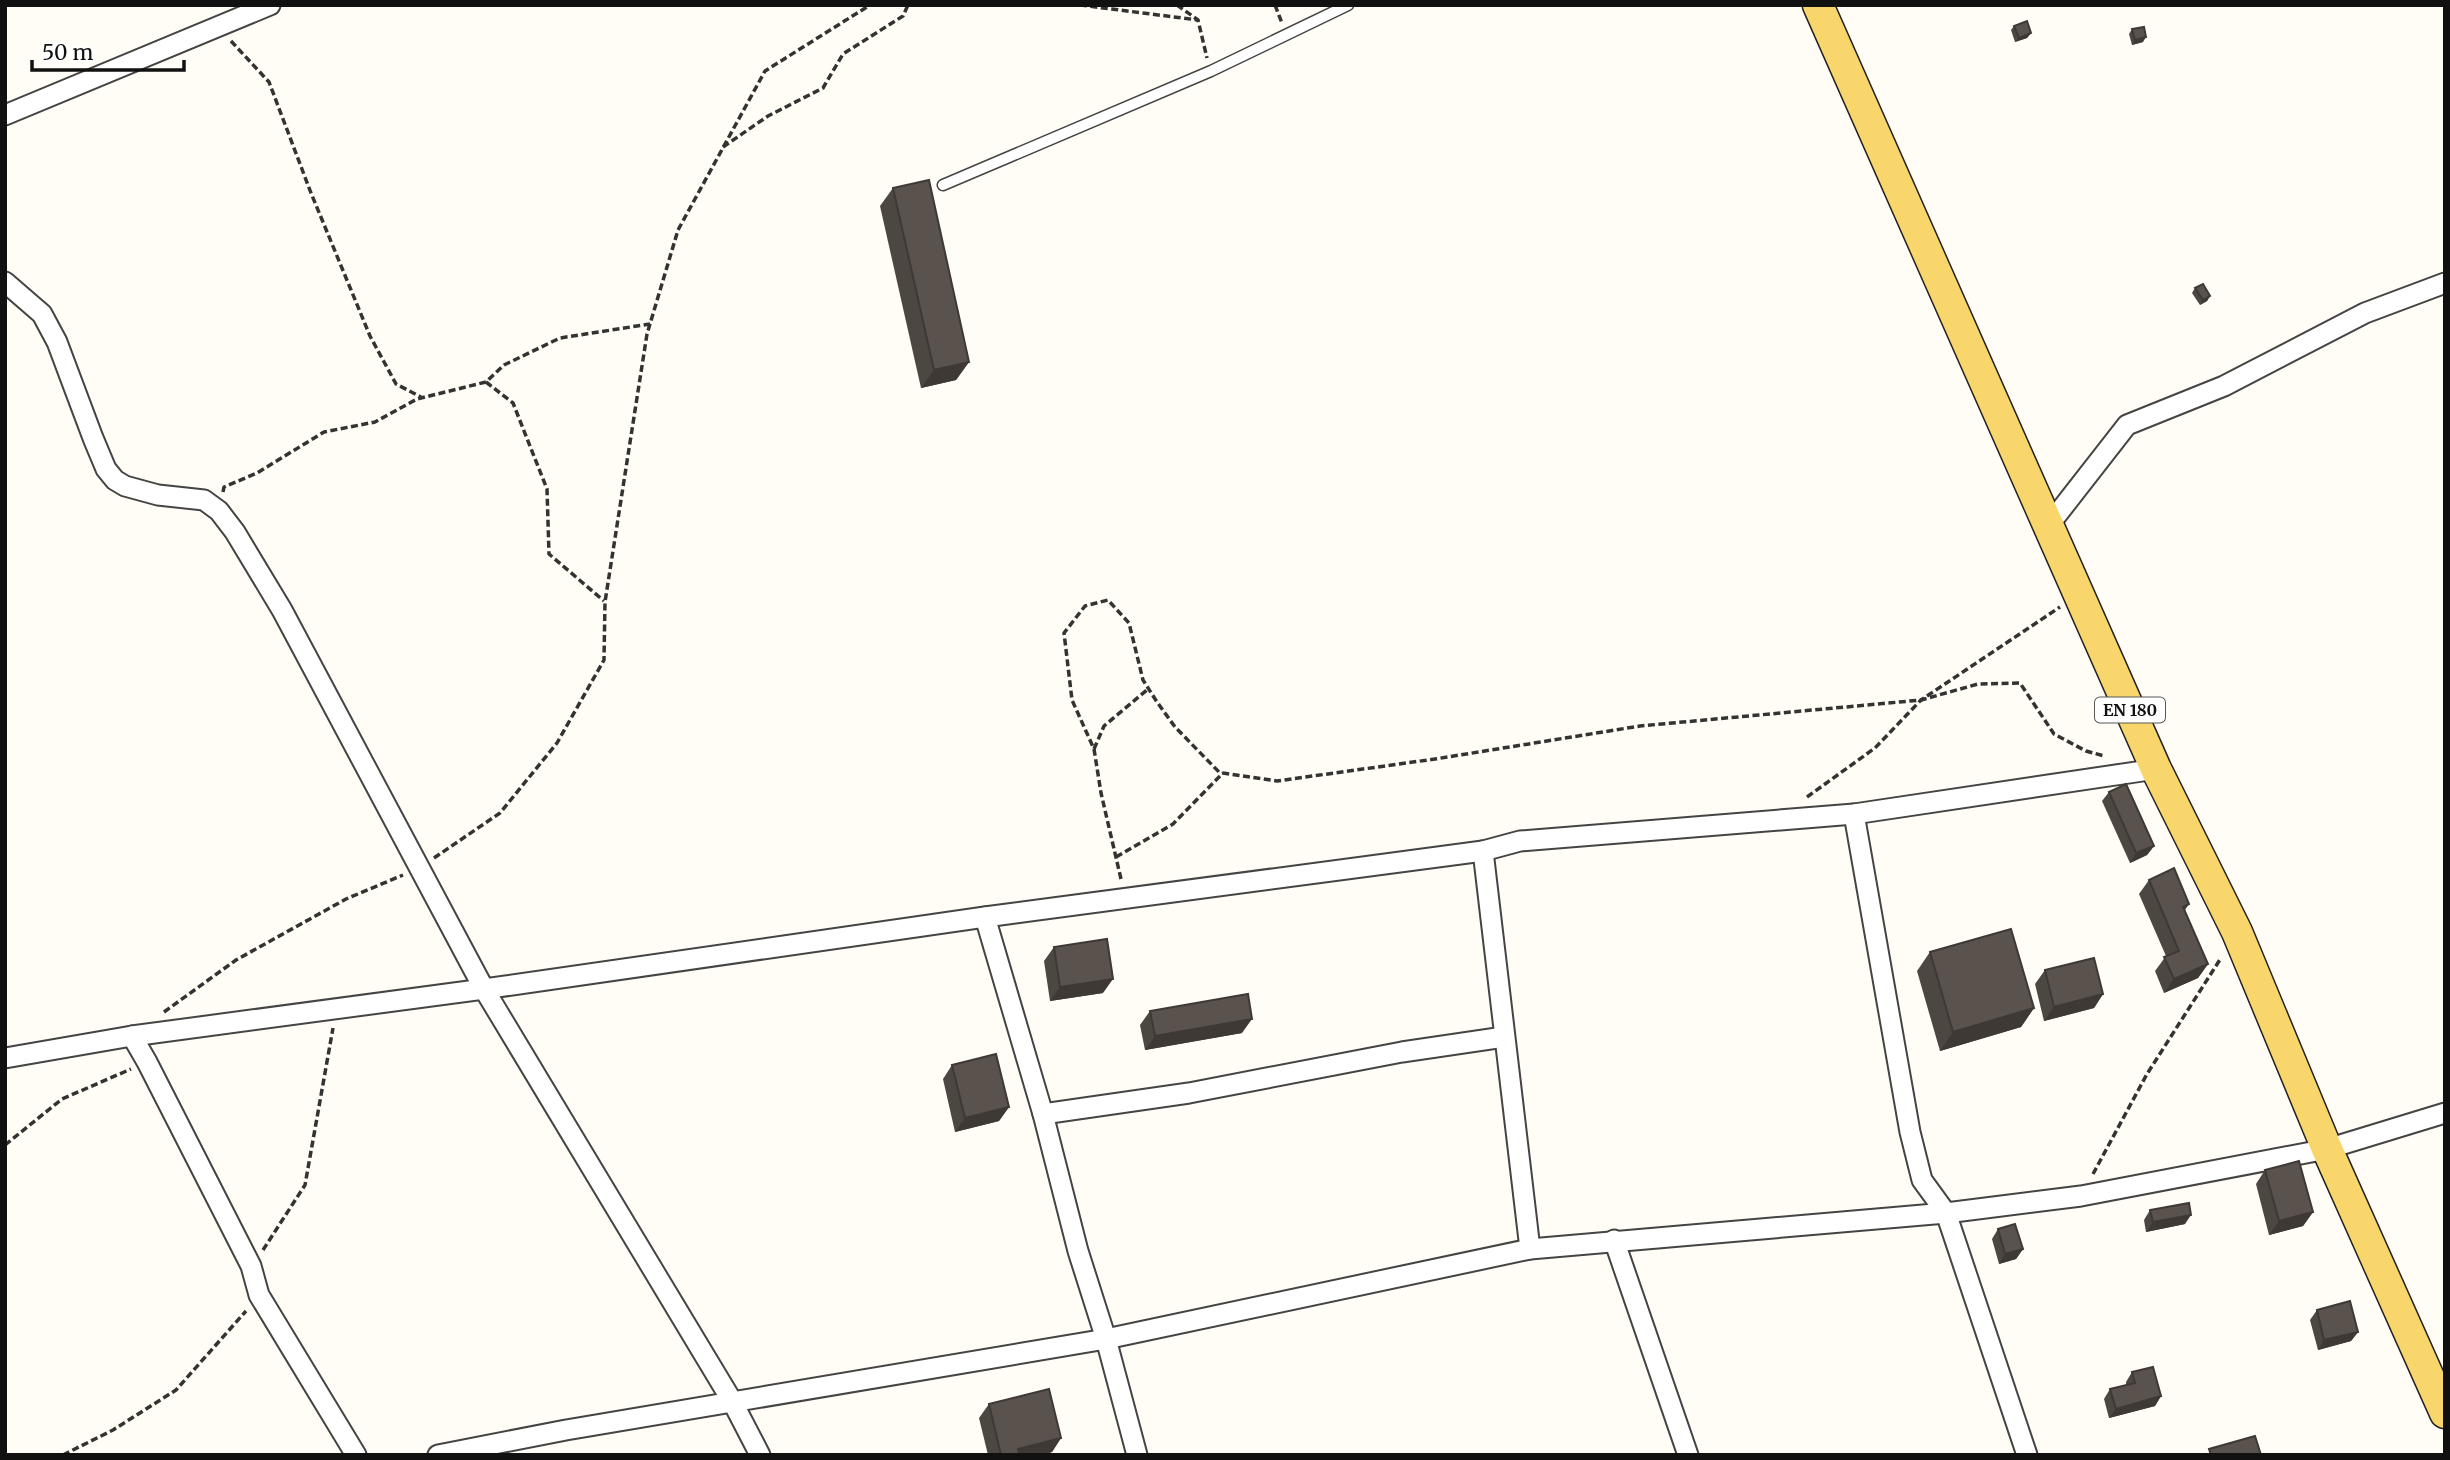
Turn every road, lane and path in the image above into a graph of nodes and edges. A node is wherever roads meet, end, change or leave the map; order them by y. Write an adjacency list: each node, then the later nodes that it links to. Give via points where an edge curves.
1 (270, 5): 9 (street)
2 (870, 5): 12 (path, via 765,71)
3 (908, 5): 12 (path, via 904,16 843,54 823,88 768,116)
4 (1080, 5): 8 (path)
5 (1177, 5): 8 (path)
6 (1348, 5): 10 (lane)
7 (1818, 5): 20 (main road, EN 180)
8 (1198, 20): 10 (path)
9 (218, 27): 11 (street); 18 (path, via 270,82 370,336 396,384)
10 (1210, 71): 13 (lane)
11 (5, 115)
12 (722, 147): 16 (path, via 678,230)
13 (943, 185)
14 (5, 282): 19 (street, via 42,314 106,469 115,480 158,495 204,500)
15 (2445, 283): 20 (street, via 2365,313 2224,386 2127,425)
16 (650, 324): 17 (path, via 560,338 505,365); 22 (path)
17 (486, 382): 18 (path); 22 (path, via 513,404 547,489 550,554)
18 (423, 398): 19 (path, via 375,422 324,432 257,473 223,487)
19 (219, 511): 33 (street, via 282,610)
20 (2049, 525): 21 (main road, EN 180)
21 (2079, 593): 24 (path); 27 (main road, EN 180)
22 (605, 602): 33 (path, via 604,660 557,743 500,813)
23 (1148, 689): 25 (path, via 1104,726); 25 (path, via 1129,623 1108,600 1085,606 1064,633 1072,700); 28 (path, via 1175,727)
24 (1921, 700): 26 (path, via 1978,684 2020,683 2054,734 2085,751); 28 (path, via 1640,726 1277,781); 30 (path, via 1875,748)
25 (1094, 749): 32 (path)
26 (2109, 757)
27 (2156, 769): 29 (street); 36 (main road, EN 180)
28 (1223, 773): 32 (path, via 1173,824)
29 (1854, 814): 30 (street); 49 (street, via 1910,1132 1922,1180)
30 (1774, 821): 31 (street, via 1520,841)
31 (1483, 851): 34 (street); 41 (street)
32 (1116, 857): 34 (path)
33 (418, 869): 37 (street); 39 (path, via 346,899 236,960)
34 (1126, 898): 35 (street)
35 (985, 917): 37 (street); 45 (street)
36 (2237, 932): 47 (main road, EN 180); 48 (path, via 2147,1074)
37 (484, 989): 38 (street); 55 (street)
38 (336, 1009): 40 (street); 52 (path, via 305,1185)
39 (163, 1013)
40 (132, 1036): 42 (street); 43 (street)
41 (1504, 1037): 45 (street); 51 (street)
42 (5, 1058)
43 (147, 1062): 46 (path, via 62,1099); 52 (street)
44 (2445, 1113): 47 (street)
45 (1043, 1114): 54 (street)
46 (5, 1145)
47 (2327, 1149): 48 (street); 56 (main road, EN 180)
48 (2081, 1196): 49 (street)
49 (1946, 1213): 50 (street); 63 (street)
50 (1614, 1240): 51 (street); 62 (street)
51 (1530, 1249): 54 (street)
52 (251, 1266): 53 (street)
53 (259, 1295): 57 (path, via 176,1390); 58 (street)
54 (1106, 1339): 55 (street); 61 (street)
55 (732, 1401): 59 (street); 60 (street)
56 (2445, 1413)
57 (63, 1455)
58 (356, 1455)
59 (438, 1455)
60 (760, 1455)
61 (1137, 1455)
62 (1688, 1455)
63 (2027, 1455)

